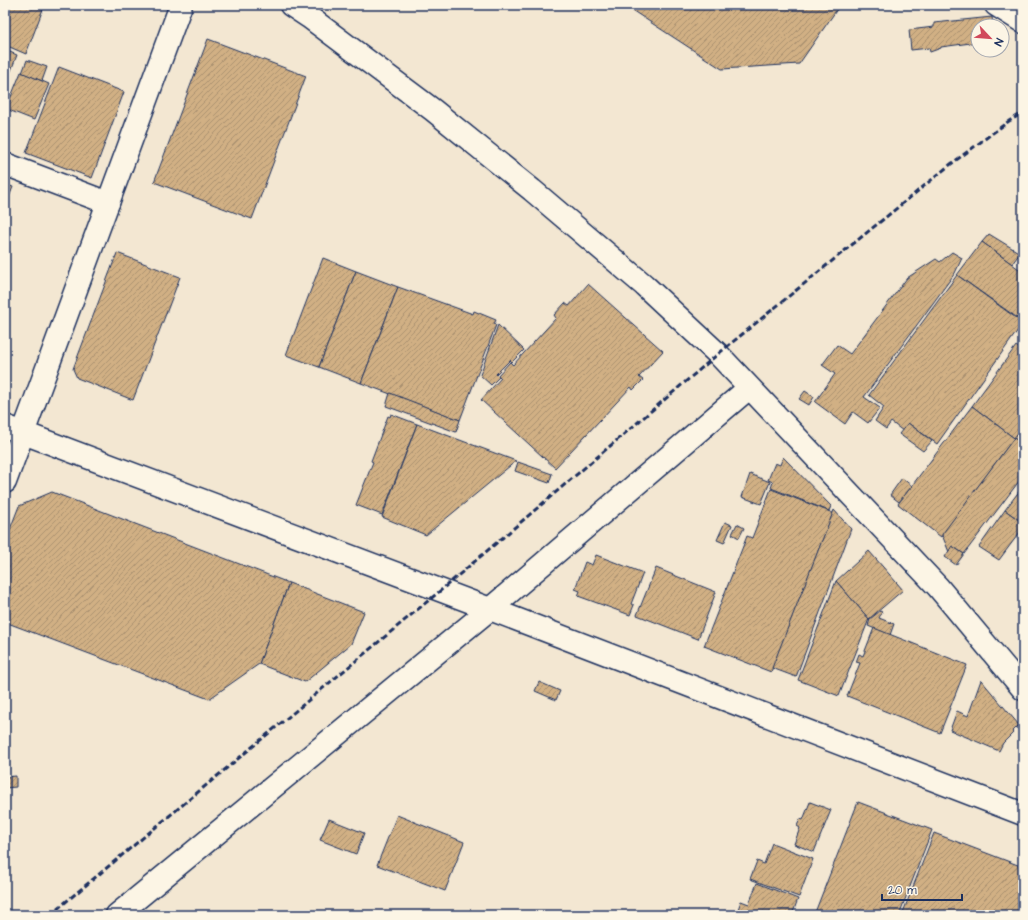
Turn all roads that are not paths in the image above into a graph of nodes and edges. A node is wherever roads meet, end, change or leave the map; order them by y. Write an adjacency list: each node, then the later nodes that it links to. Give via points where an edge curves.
1 (181, 5): 6 (street)
2 (291, 5): 7 (street, via 433,110 532,190 644,285 718,354)
3 (996, 5): 4 (street)
4 (1023, 22)
5 (5, 164): 6 (street)
6 (108, 203): 8 (street)
7 (749, 388): 10 (street); 11 (street, via 938,587)
8 (15, 429): 9 (street); 10 (street)
9 (5, 482)
10 (490, 609): 12 (street); 13 (street)
11 (1023, 689)
12 (1023, 814)
13 (117, 915)

